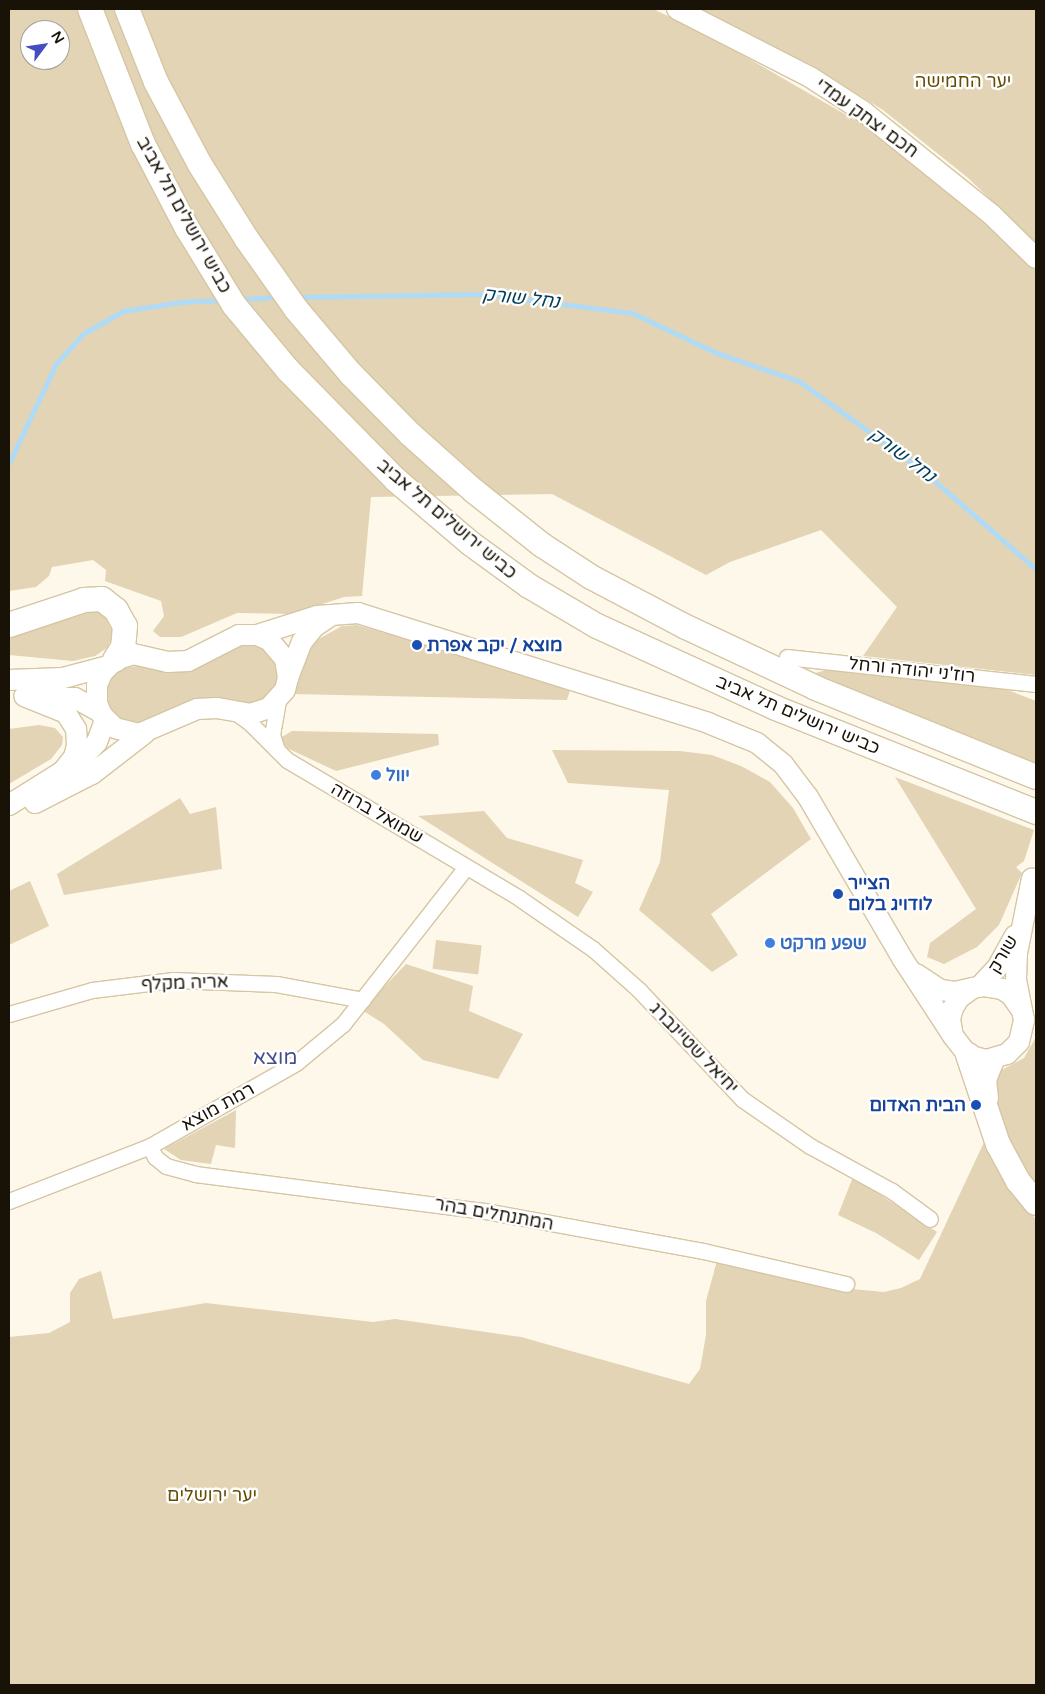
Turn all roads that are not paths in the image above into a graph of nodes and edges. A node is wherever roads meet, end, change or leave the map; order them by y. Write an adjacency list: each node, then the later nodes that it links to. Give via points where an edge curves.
1 (90, 9): 22 (highway, כביש ירושלים תל אביב, via 143,144 187,228 234,305 295,377 396,480 470,543 550,600 597,626 776,708)
2 (127, 9): 19 (highway, כביש ירושלים תל אביב, via 156,82 199,163 246,238 296,308 351,374 410,434 474,491 574,566 668,619 816,688)
3 (678, 9): 4 (main road, חכם יצחק עמדי, via 810,77 864,112 991,214)
4 (1036, 258)
5 (338, 613): 7 (main road, via 317,616); 10 (main road, via 308,633 297,650); 27 (main road, via 369,616 708,723 757,743 783,764 808,797)
6 (9, 625): 9 (highway, via 84,600 102,599 116,610 125,626 124,647)
7 (257, 635): 9 (main road, via 233,637 188,661 168,662 133,654); 10 (main road, via 278,648 285,660)
8 (787, 658): 12 (street, רוז'ני יהודה ורחל)
9 (112, 663): 11 (main road, via 63,678 32,682); 16 (main road, via 96,690)
10 (288, 678): 14 (main road)
11 (9, 680)
12 (1036, 684)
13 (16, 695): 16 (main road, via 75,698); 20 (main road, via 66,713 75,725 78,739 69,764)
14 (278, 700): 15 (main road, via 257,713); 18 (street, שמואל ברוזה, via 272,735 278,750)
15 (233, 711): 17 (main road, via 212,708 189,711); 18 (street, שמואל ברוזה, via 250,723)
16 (101, 713): 17 (main road, via 121,731); 20 (main road, via 103,728 88,756 68,773)
17 (145, 733): 23 (main road, via 92,774)
18 (287, 760): 24 (street, שמואל ברוזה)
19 (1036, 777)
20 (34, 790): 21 (main road)
21 (9, 805)
22 (1036, 812)
23 (9, 818)
24 (466, 867): 29 (street, רמת מוצא); 39 (street, יחיאל שטיינברג, via 594,949 639,990 742,1099 810,1146 892,1191)
25 (1032, 878): 26 (main road)
26 (1022, 918): 28 (main road, שורק, via 1001,962); 30 (main road, via 1016,971)
27 (902, 958): 28 (main road, via 935,988 955,992); 32 (main road)
28 (976, 988): 30 (main road, via 1002,989); 32 (main road, via 959,998 953,1008 950,1019)
29 (363, 1000): 31 (street, אריה מקלף, via 276,984 173,980 92,990); 35 (street, רמת מוצא, via 343,1024 296,1063)
30 (1021, 1009): 34 (main road, via 1024,1026 1019,1042)
31 (9, 1014)
32 (953, 1036): 33 (main road)
33 (968, 1055): 34 (main road, via 981,1059); 38 (highway, via 998,1144 1018,1181)
34 (997, 1058): 36 (street, via 988,1080 992,1116 1013,1162)
35 (150, 1146): 37 (street, רמת מוצא); 40 (street, המתנחלים בהר, via 155,1157 166,1166 195,1174 485,1211 703,1252)
36 (1036, 1194)
37 (9, 1202)
38 (1036, 1203)
39 (930, 1219)
40 (846, 1284)

